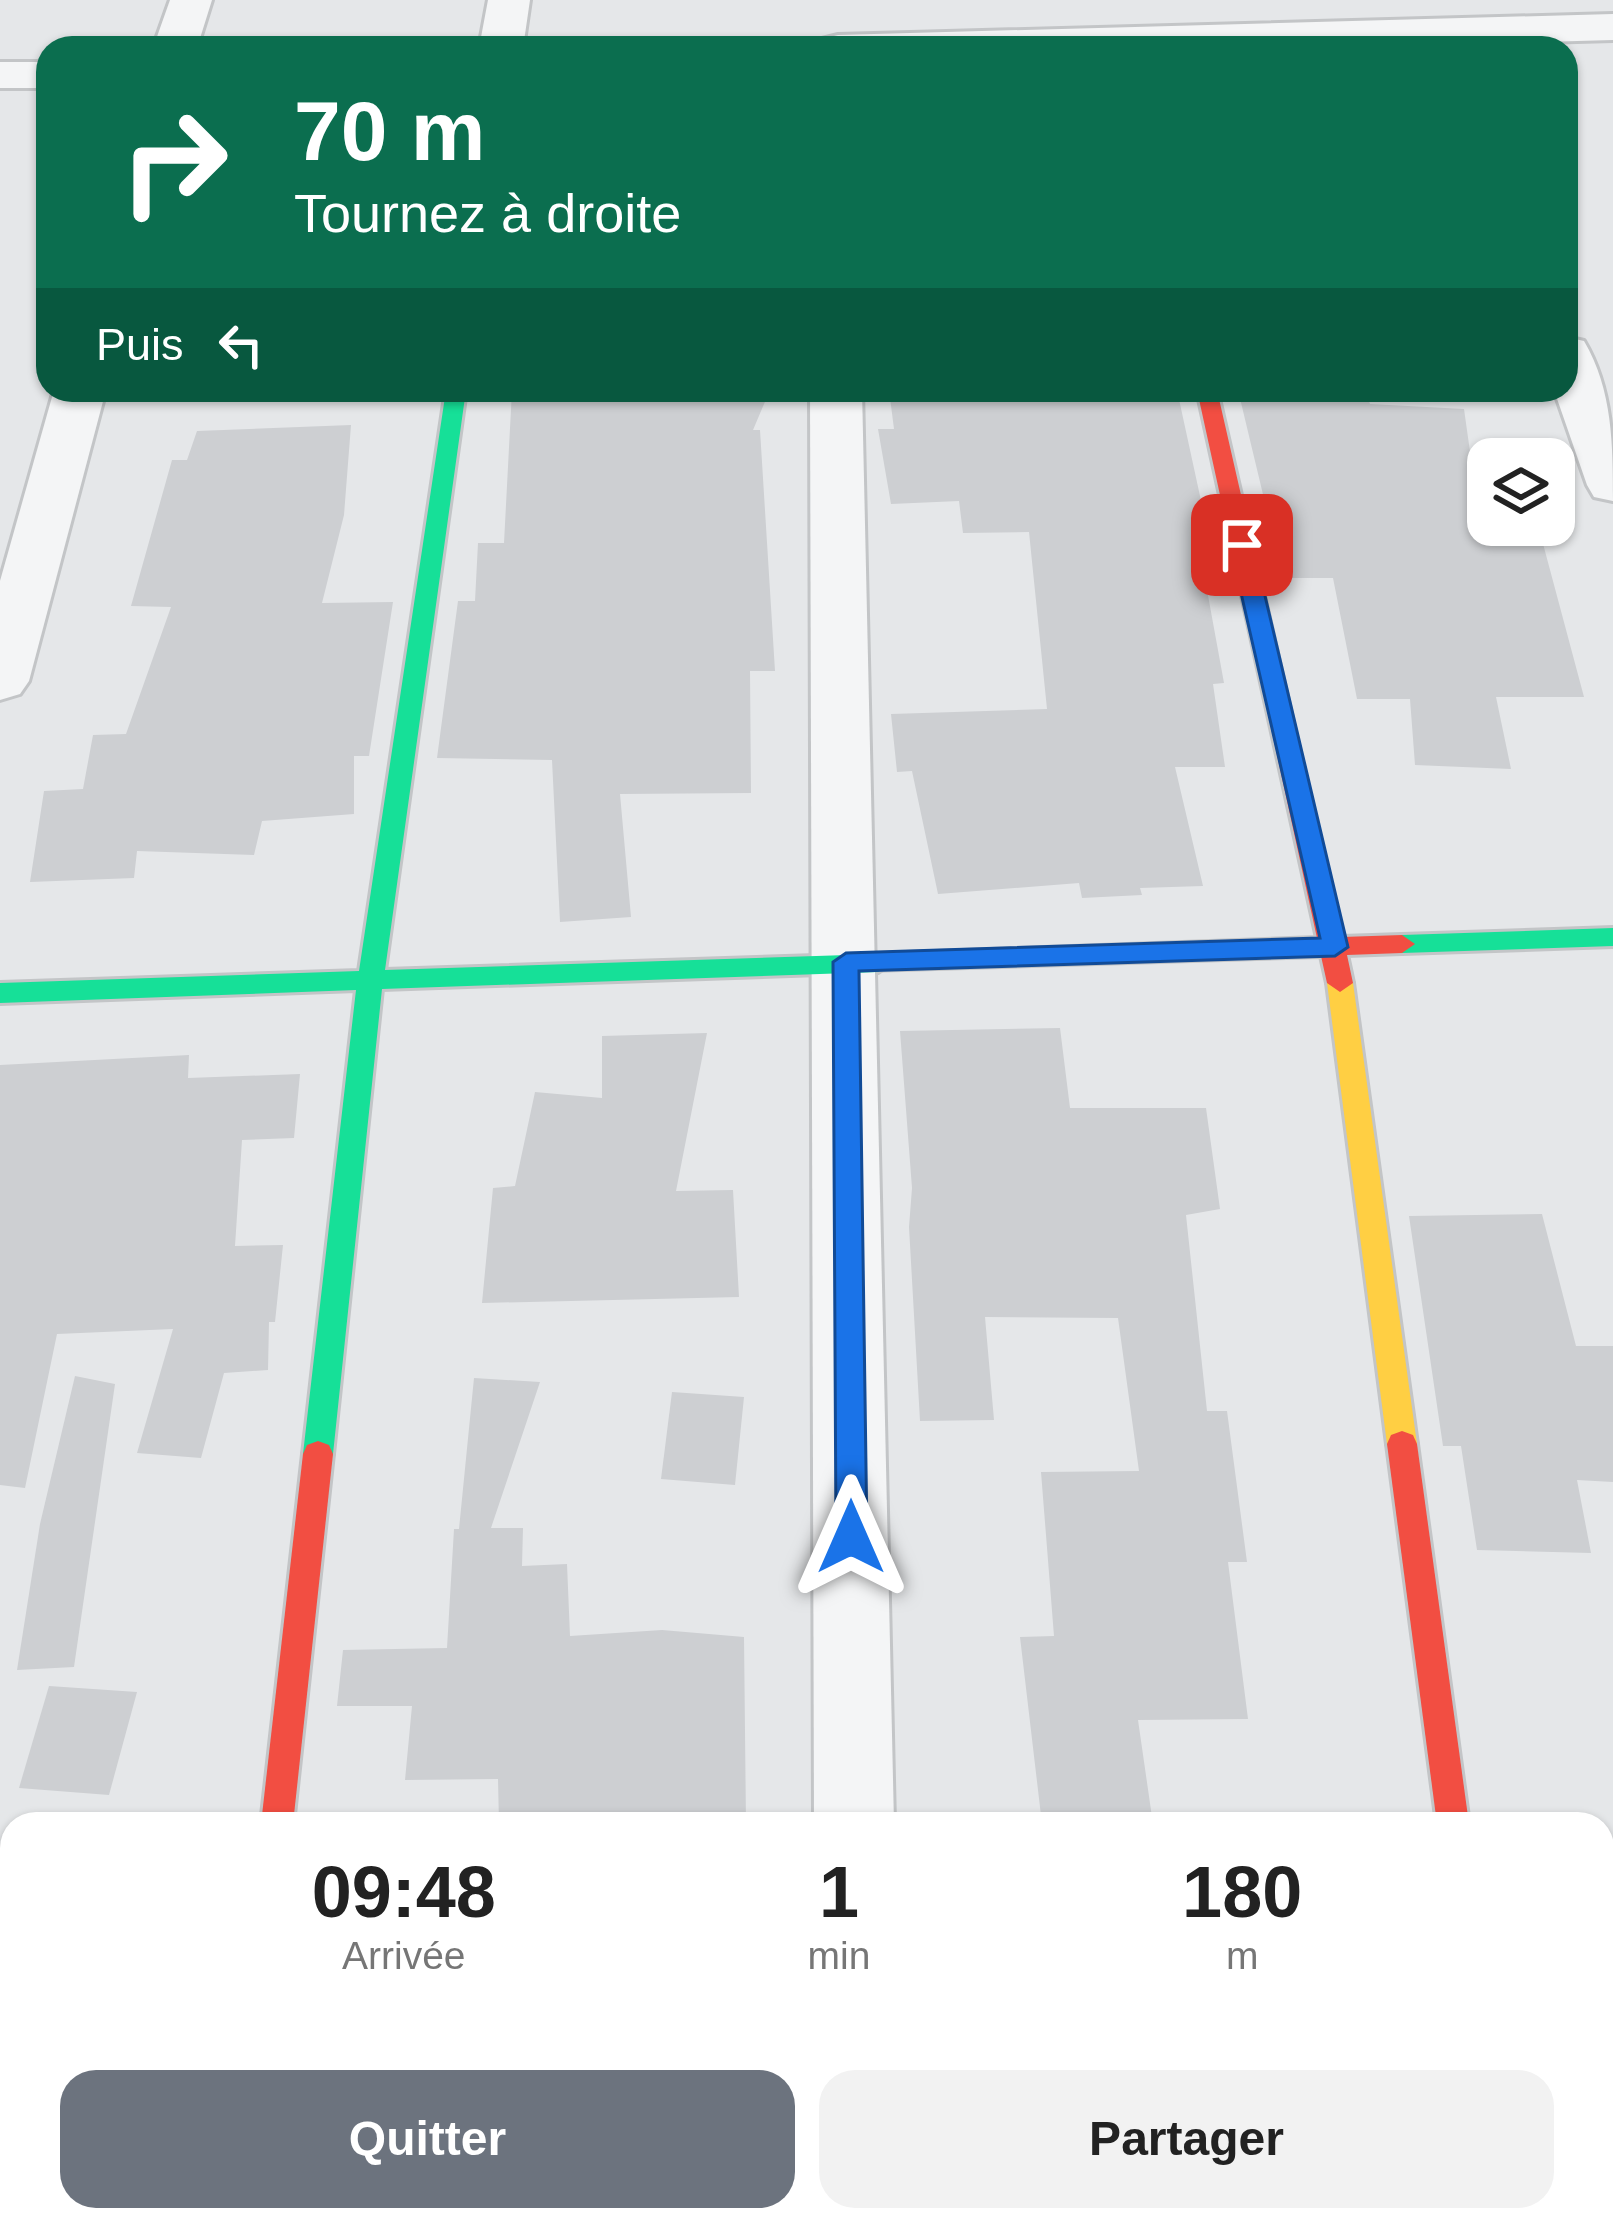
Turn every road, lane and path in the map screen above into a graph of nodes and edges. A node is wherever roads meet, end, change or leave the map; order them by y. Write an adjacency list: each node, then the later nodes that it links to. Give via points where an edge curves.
1 (191, 0): 7 (street)
2 (509, 0): 8 (street)
3 (830, 0): 9 (street)
4 (1458, 26): 5 (street); 6 (street)
5 (1613, 27)
6 (1153, 28): 10 (street)
7 (180, 36)
8 (503, 36)
9 (833, 36)
10 (1025, 36)
11 (0, 75): 12 (street)
12 (36, 75)
13 (1578, 386): 18 (street)
14 (77, 402): 19 (street)
15 (454, 402): 23 (street)
16 (836, 402): 22 (street)
17 (1211, 402): 21 (street)
18 (1613, 485)
19 (0, 681)
20 (1613, 938): 21 (street)
21 (1335, 947): 22 (street); 27 (street)
22 (846, 962): 23 (street); 26 (street)
23 (370, 984): 24 (street); 25 (street)
24 (0, 994)
25 (278, 1812)
26 (854, 1812)
27 (1451, 1812)

